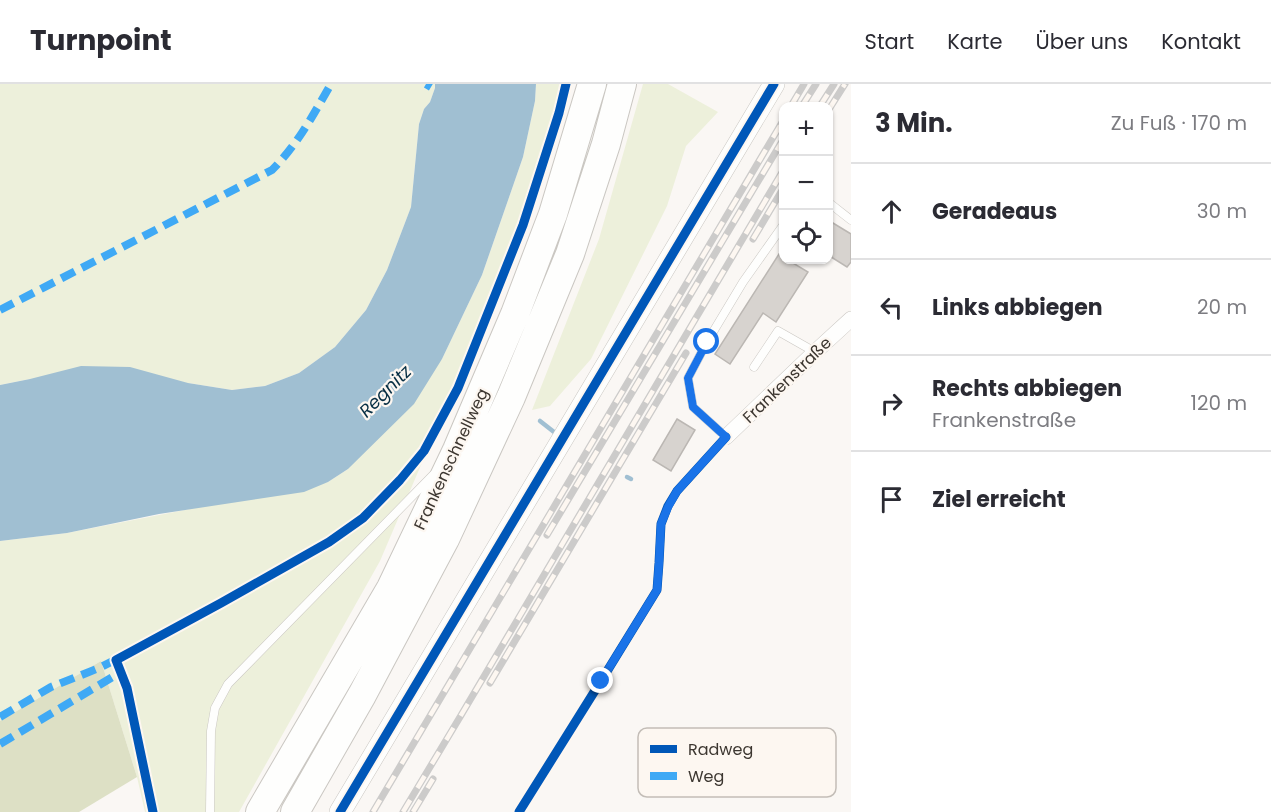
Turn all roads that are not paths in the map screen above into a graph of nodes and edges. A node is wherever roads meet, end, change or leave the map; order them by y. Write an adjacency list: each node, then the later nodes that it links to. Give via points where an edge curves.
1 (592, 84): 11 (highway, Frankenschnellweg, via 553,214)
2 (622, 84): 14 (highway, Frankenschnellweg, via 570,254 511,397 430,568)
3 (774, 84): 15 (main road)
4 (833, 206): 5 (lane)
5 (851, 220)
6 (779, 230): 10 (lane, via 731,302 688,378 693,407)
7 (851, 319): 8 (street, Frankenstraße)
8 (815, 352): 9 (lane, via 778,331); 10 (street, Frankenstraße)
9 (754, 367)
10 (726, 437)
11 (457, 450): 12 (lane, via 228,684 215,708 211,731); 13 (highway, Frankenschnellweg, via 391,588)
12 (210, 812)
13 (260, 812)
14 (295, 812)
15 (340, 812)

